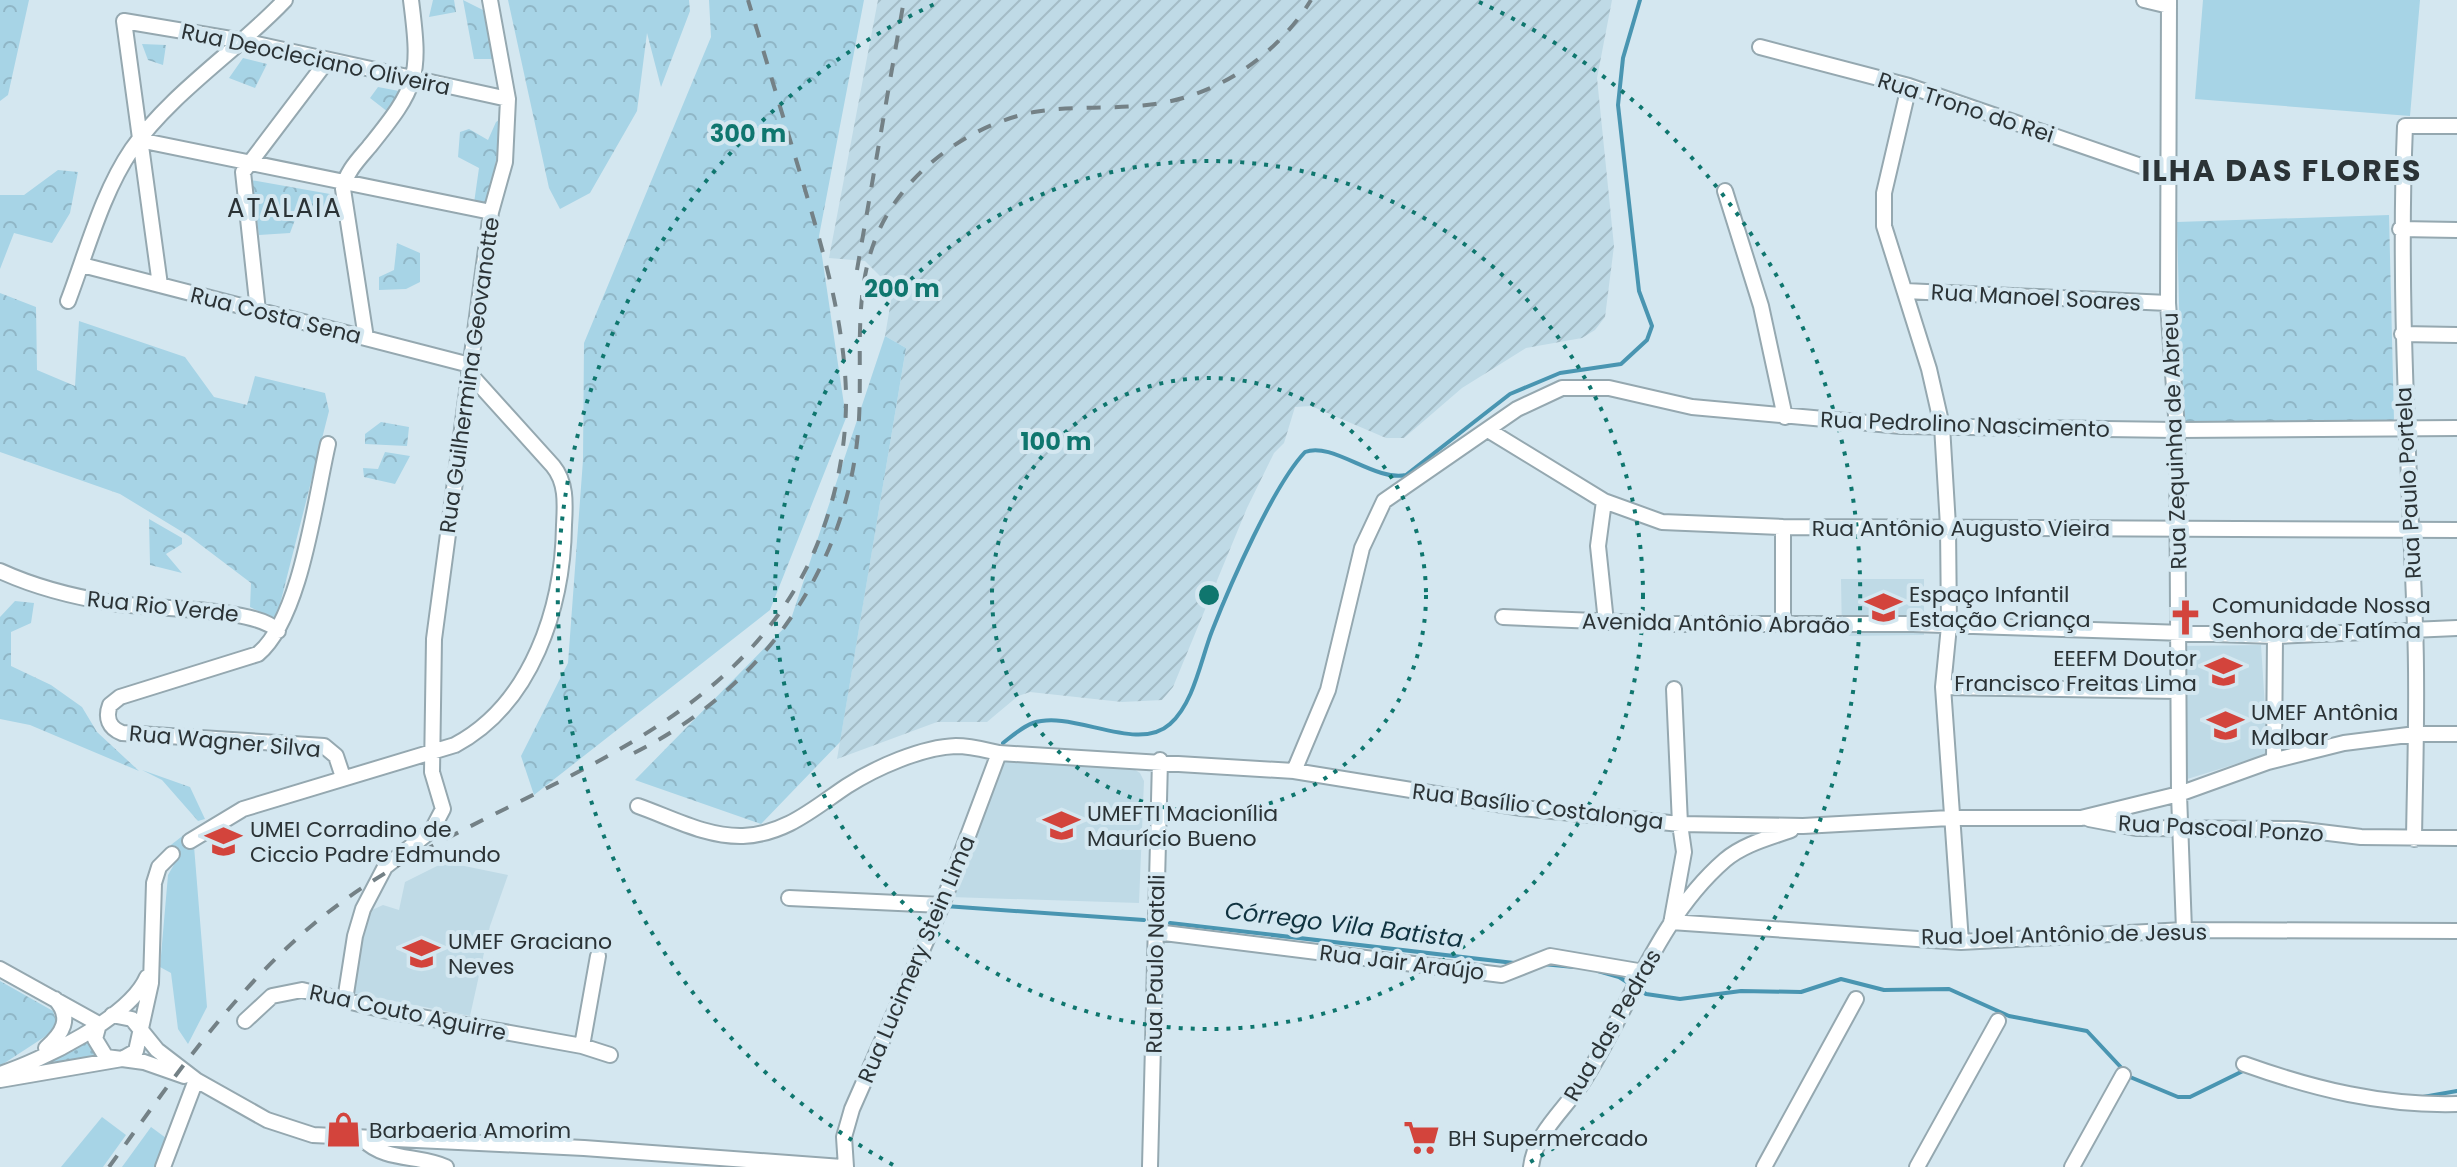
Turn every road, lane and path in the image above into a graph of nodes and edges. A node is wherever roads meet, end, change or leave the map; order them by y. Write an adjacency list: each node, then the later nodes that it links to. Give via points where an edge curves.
1 (285, 0): 6 (street)
2 (411, 0): 9 (street, via 418,54)
3 (490, 0): 11 (street, Rua Guilhermina Geovanotte)
4 (2144, 0): 5 (street)
5 (2169, 3): 15 (street, Rua Zequinha de Abreu)
6 (243, 41): 8 (street, Rua Deocleciano Oliveira); 13 (street); 13 (street, Rua Deocleciano Oliveira, via 124,21)
7 (1760, 47): 10 (street, Rua Trono do Rei)
8 (327, 61): 9 (street, Rua Deocleciano Oliveira); 14 (street)
9 (414, 79): 11 (street, Rua Deocleciano Oliveira); 16 (street, via 405,100)
10 (1909, 86): 15 (street, Rua Trono do Rei); 23 (street, via 1884,193 1884,226)
11 (508, 99): 18 (street, Rua Guilhermina Geovanotte, via 505,162)
12 (2457, 126): 19 (street, Rua Paulo Portela, via 2405,126)
13 (139, 140): 14 (street); 21 (street, via 118,174); 22 (street)
14 (249, 163): 16 (street); 26 (street, via 242,187)
15 (2170, 176): 25 (street, Rua Zequinha de Abreu)
16 (344, 182): 18 (street); 29 (street)
17 (1725, 191): 31 (street, via 1761,306)
18 (491, 212): 30 (street, Rua Guilhermina Geovanotte)
19 (2400, 229): 20 (street); 27 (street, Rua Paulo Portela)
20 (2457, 230)
21 (82, 265): 22 (street, Rua Costa Sena); 24 (street)
22 (160, 285): 26 (street, Rua Costa Sena)
23 (1905, 291): 25 (street, Rua Manoel Soares); 32 (street)
24 (68, 301)
25 (2168, 303): 36 (street, Rua Zequinha de Abreu)
26 (258, 311): 29 (street, Rua Costa Sena)
27 (2402, 334): 28 (street); 33 (street, Rua Paulo Portela)
28 (2457, 335)
29 (366, 338): 30 (street, Rua Costa Sena)
30 (470, 369): 59 (street, Rua Guilhermina Geovanotte, via 437,605); 59 (street, via 561,477 562,559 551,621 529,669 483,727)
31 (1785, 417): 32 (street, Rua Pedrolino Nascimento); 35 (street, Rua Pedrolino Nascimento, via 1692,407 1609,388 1562,388)
32 (1942, 426): 36 (street, Rua Pedrolino Nascimento); 39 (street)
33 (2405, 426): 34 (street, Rua Pedrolino Nascimento); 36 (street, Rua Pedrolino Nascimento); 41 (street, Rua Paulo Portela)
34 (2457, 428)
35 (1488, 430): 38 (street, Rua Antônio Augusto Vieira); 63 (street, Rua Pedrolino Nascimento, via 1384,501 1362,548 1328,690)
36 (2177, 430): 43 (street, Rua Zequinha de Abreu)
37 (328, 444): 51 (street, via 296,584)
38 (1604, 501): 40 (street, Rua Antônio Augusto Vieira, via 1662,522); 46 (street, via 1598,546)
39 (1948, 526): 40 (street, Rua Antônio Augusto Vieira); 43 (street, Rua Antônio Augusto Vieira); 48 (street)
40 (1783, 527): 47 (street)
41 (2410, 529): 42 (street, Rua Antônio Augusto Vieira); 43 (street, Rua Antônio Augusto Vieira); 49 (street, Rua Paulo Portela)
42 (2457, 530)
43 (2179, 531): 52 (street, Rua Zequinha de Abreu)
44 (0, 571): 51 (street, Rua Rio Verde, via 54,591 112,603 256,617)
45 (1503, 617): 46 (street, Avenida Antônio Abraão)
46 (1606, 622): 47 (street, Avenida Antônio Abraão)
47 (1783, 623): 48 (street, Avenida Antônio Abraão)
48 (1949, 626): 52 (street, Avenida Antônio Abraão); 54 (street)
49 (2416, 628): 50 (street, Avenida Antônio Abraão); 53 (street, Avenida Antônio Abraão); 57 (street, Rua Paulo Portela)
50 (2457, 628)
51 (278, 631): 64 (street, Rua Wagner Silva, via 258,654 120,697 110,705 109,723 122,733 324,746 336,756)
52 (2179, 635): 53 (street, Avenida Antônio Abraão); 56 (street, Rua Zequinha de Abreu)
53 (2275, 636): 62 (street)
54 (1943, 687): 56 (street); 67 (street)
55 (1674, 689): 69 (street, Rua das Pedras)
56 (2178, 691): 65 (street, Rua Zequinha de Abreu)
57 (2416, 734): 58 (street, Rua Basílio Costalonga); 62 (street, Rua Basílio Costalonga, via 2344,743); 73 (street, Rua Paulo Portela)
58 (2457, 734)
59 (434, 753): 64 (street); 89 (street, Rua Guilhermina Geovanotte, via 432,772 443,803 440,820 385,867 357,925)
60 (999, 753): 61 (street, Rua Basílio Costalonga); 66 (street, Rua Basílio Costalonga, via 952,746 917,755 851,784 805,817 748,836 717,835); 77 (street, Rua Lucimery Stein Lima)
61 (1160, 760): 63 (street, Rua Basílio Costalonga); 81 (street, Rua Paulo Natali)
62 (2274, 760): 65 (street, Rua Basílio Costalonga)
63 (1294, 771): 69 (street, Rua Basílio Costalonga, via 1522,808)
64 (343, 777): 74 (street, via 243,809)
65 (2179, 794): 68 (street, Rua Basílio Costalonga); 71 (street, Rua Zequinha de Abreu)
66 (638, 806)
67 (1950, 818): 68 (street, Rua Basílio Costalonga); 70 (street, Rua Basílio Costalonga); 82 (street)
68 (2081, 818): 71 (street, Rua Pascoal Ponzo)
69 (1680, 824): 70 (street, Rua Basílio Costalonga); 78 (street, Rua das Pedras, via 1684,852)
70 (1803, 826): 78 (street, Rua das Pedras, via 1725,860)
71 (2181, 830): 73 (street, Rua Pascoal Ponzo, via 2296,829); 79 (street, Rua Zequinha de Abreu)
72 (2457, 838): 73 (street, Rua Pascoal Ponzo)
73 (2414, 839)
74 (190, 841)
75 (172, 854): 85 (street, via 156,875)
76 (789, 898): 77 (street)
77 (942, 905): 107 (street, Rua Lucimery Stein Lima, via 856,1097 844,1137)
78 (1671, 922): 82 (street, Rua Joel Antônio de Jesus); 86 (street, Rua das Pedras)
79 (2184, 930): 80 (street, Rua Joel Antônio de Jesus); 82 (street, Rua Joel Antônio de Jesus)
80 (2457, 931)
81 (1156, 932): 86 (street, Rua Jair Araújo, via 1502,975 1550,956); 108 (street, Rua Paulo Natali)
82 (1961, 942)
83 (598, 956): 94 (street)
84 (0, 969): 87 (street)
85 (149, 969): 90 (street, via 138,993); 93 (street)
86 (1638, 984): 109 (street, Rua das Pedras, via 1583,1082 1538,1141)
87 (55, 999): 90 (street); 97 (street, via 65,1014 64,1026)
88 (1856, 999): 110 (street)
89 (345, 1000): 91 (street, Rua Couto Aguirre, via 285,991); 94 (street, Rua Couto Aguirre)
90 (106, 1019): 93 (street, via 129,1017); 96 (street, via 95,1039 99,1051); 97 (street)
91 (245, 1021)
92 (1998, 1021): 111 (street)
93 (140, 1030): 96 (street, via 136,1051); 101 (street)
94 (582, 1046): 95 (street, Rua Couto Aguirre)
95 (610, 1055)
96 (122, 1059): 100 (street); 101 (street)
97 (32, 1061): 100 (street)
98 (2244, 1064): 102 (street, via 2345,1094 2406,1104)
99 (2123, 1075): 112 (street)
100 (0, 1077)
101 (196, 1080): 103 (street, via 279,1126); 105 (street)
102 (2457, 1104)
103 (364, 1140): 104 (street, via 584,1148); 106 (street, via 381,1152)
104 (772, 1164): 107 (street)
105 (163, 1167)
106 (446, 1167)
107 (844, 1167)
108 (1150, 1167)
109 (1531, 1167)
110 (1764, 1167)
111 (1917, 1167)
112 (2072, 1167)

